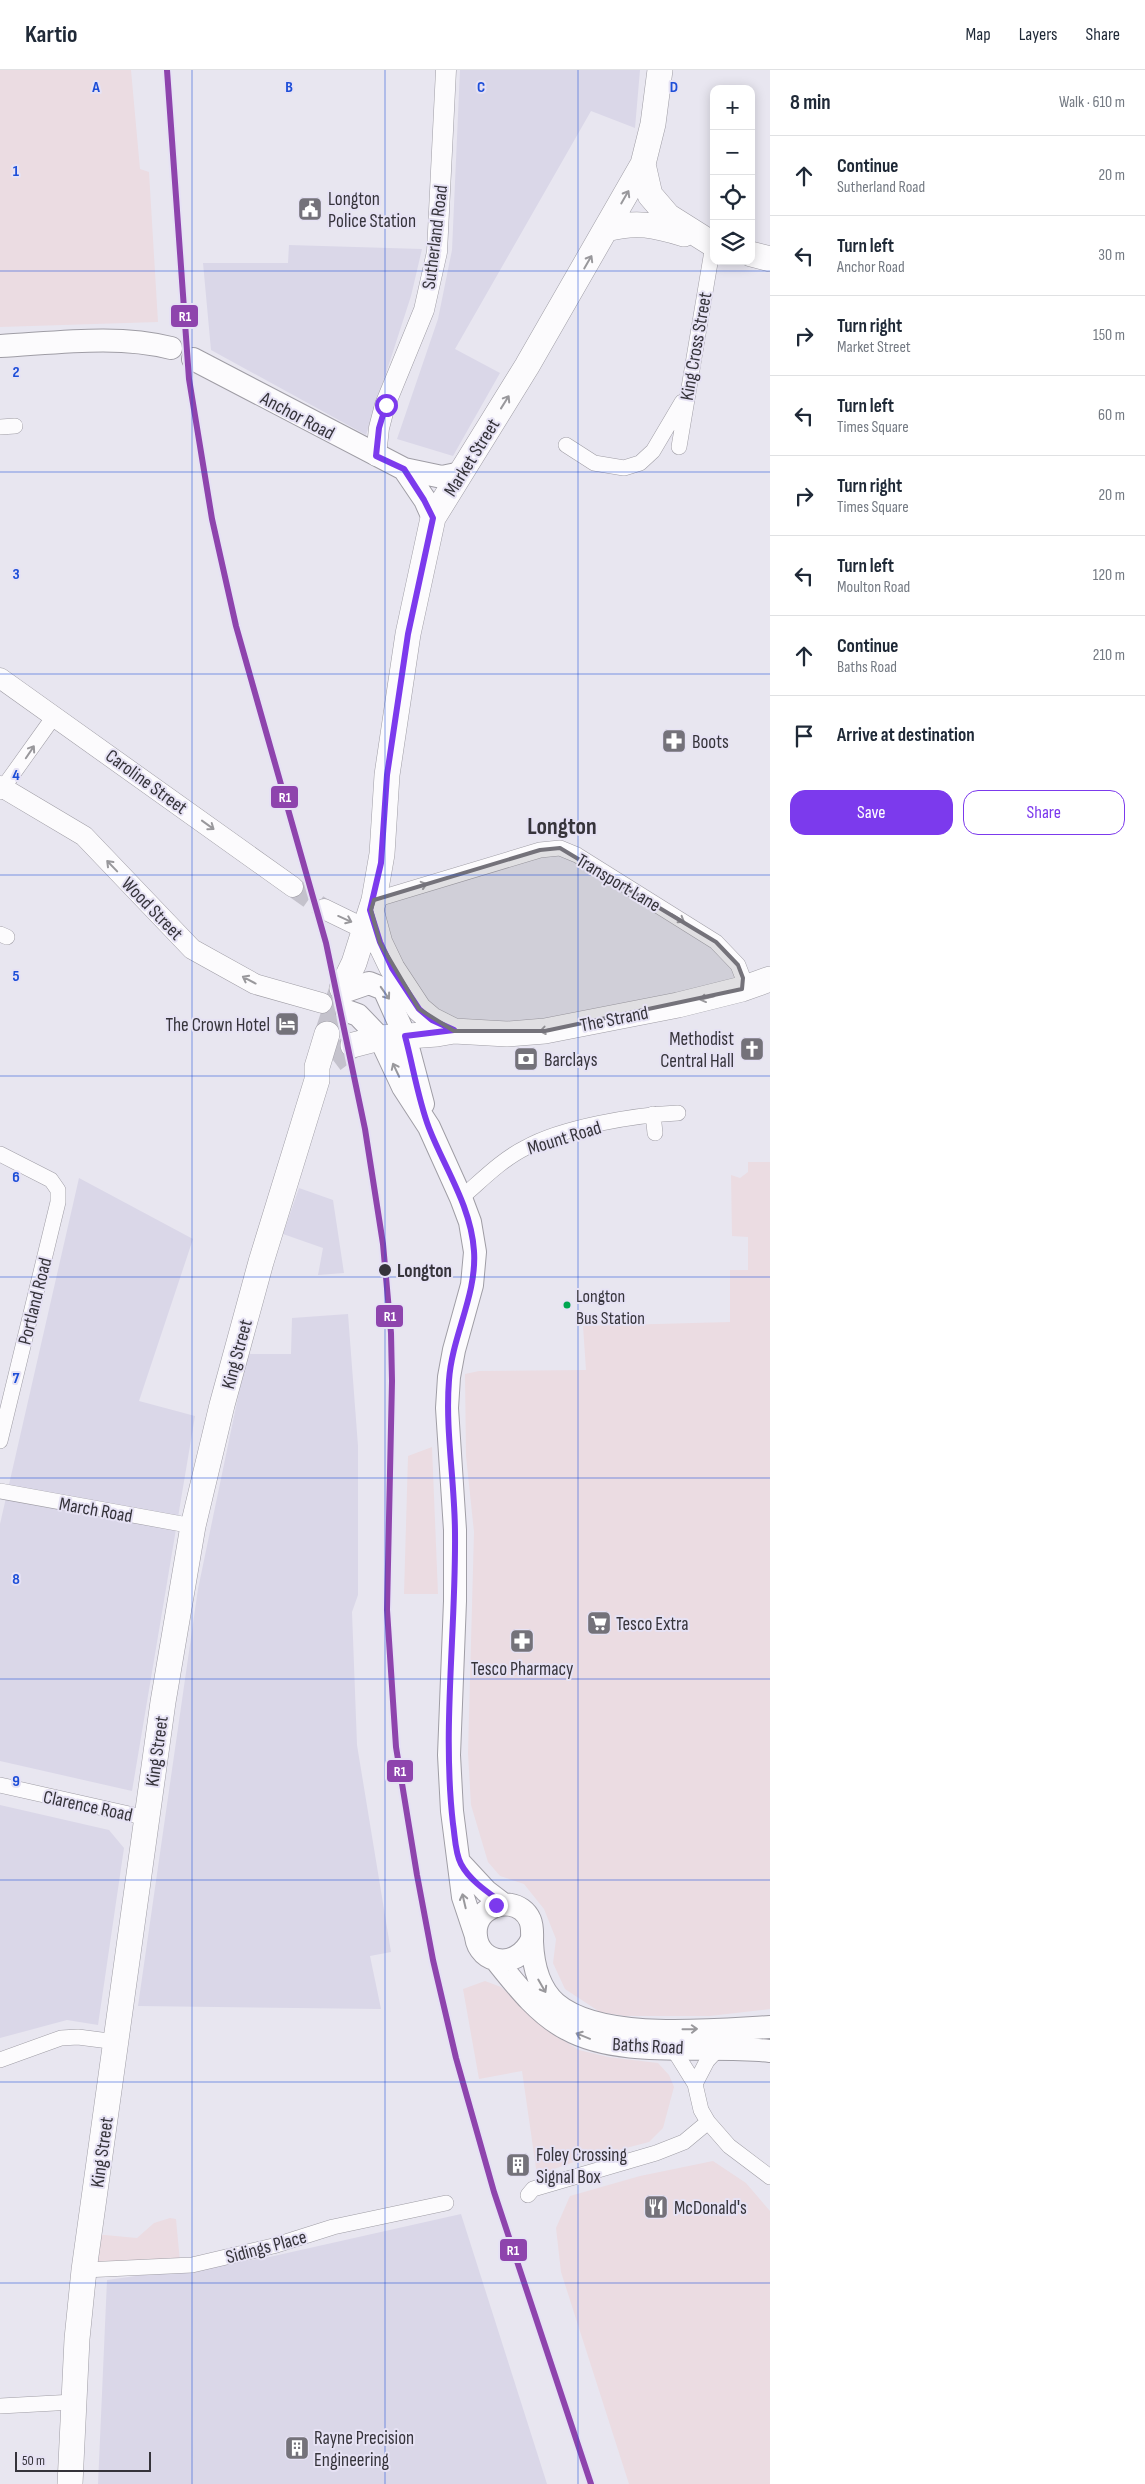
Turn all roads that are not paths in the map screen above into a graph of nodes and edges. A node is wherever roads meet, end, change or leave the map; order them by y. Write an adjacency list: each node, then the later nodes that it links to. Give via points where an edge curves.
1 (446, 70): 14 (street, Sutherland Road, via 437,252 424,310 379,428)
2 (660, 70): 3 (main road)
3 (644, 164): 4 (main road, Market Street, one-way to 3); 5 (main road, via 650,195 668,216)
4 (606, 229): 5 (main road, via 648,223); 16 (main road, Market Street, one-way to 4, via 528,366)
5 (710, 243): 11 (street, King Cross Street)
6 (755, 255): 7 (main road)
7 (770, 259)
8 (0, 346): 9 (main road, via 146,341)
9 (171, 348)
10 (194, 359): 14 (main road, Anchor Road)
11 (687, 394): 12 (street, via 653,451 640,463 624,468 594,462); 13 (street, King Cross Street)
12 (566, 445)
13 (678, 447)
14 (376, 456): 15 (main road, Anchor Road)
15 (404, 469): 16 (main road, Anchor Road, via 442,477); 17 (main road)
16 (461, 473): 17 (main road, Market Street)
17 (433, 518): 23 (main road, Market Street, via 408,634 387,775 382,854)
18 (0, 678): 19 (street, Caroline Street)
19 (55, 715): 20 (street, one-way to 19); 21 (street, Caroline Street, one-way to 21)
20 (2, 789): 27 (street, Wood Street, one-way to 20, via 256,984 192,949 84,836)
21 (293, 887)
22 (324, 909): 23 (street, one-way to 23)
23 (370, 913): 25 (street, Transport Lane, one-way to 25, via 540,850 560,848 577,855 716,942 738,966 743,978); 26 (main road, Market Street); 28 (main road, via 384,951 419,1009 432,1020)
24 (770, 979): 25 (main road, The Strand)
25 (742, 989): 28 (main road, The Strand, one-way to 28, via 545,1031 507,1034)
26 (344, 997): 30 (main road, one-way to 30, via 369,983 384,989); 31 (main road)
27 (322, 1003)
28 (454, 1030): 30 (main road)
29 (327, 1034): 34 (main road, King Street, via 316,1067)
30 (405, 1036): 31 (main road); 37 (main road)
31 (380, 1038): 32 (main road); 37 (main road, one-way to 31, via 403,1087)
32 (353, 1045)
33 (333, 1060): 34 (main road)
34 (317, 1080): 43 (main road, King Street, via 261,1262)
35 (678, 1113): 36 (street, Mount Road)
36 (653, 1114): 38 (street); 40 (street, Mount Road, via 580,1129 524,1148)
37 (429, 1127): 40 (main road, Baths Road)
38 (655, 1133)
39 (0, 1154): 41 (street, Portland Road, via 51,1180 58,1190 58,1202)
40 (461, 1198): 46 (main road, Baths Road, via 470,1222 474,1252 472,1285 454,1350 447,1408 456,1601 449,1755 452,1810)
41 (0, 1441)
42 (0, 1492): 43 (street, March Road)
43 (193, 1526): 45 (main road, King Street, via 164,1692)
44 (0, 1785): 45 (street, Clarence Road)
45 (147, 1818): 52 (main road, King Street)
46 (460, 1864): 47 (main road, Baths Road); 48 (main road, Baths Road, one-way to 46, via 463,1897)
47 (504, 1904): 48 (main road, via 482,1914); 49 (main road, Baths Road, via 512,1905 526,1915 532,1928)
48 (476, 1936): 50 (main road, Baths Road, via 483,1952)
49 (532, 1939): 50 (main road, via 520,1957); 51 (main road, Baths Road, one-way to 51, via 534,1966 545,1991 568,2013 589,2022 627,2029)
50 (496, 1960): 53 (main road, Baths Road, one-way to 50, via 624,2047 593,2040 566,2029 531,2001)
51 (770, 2027)
52 (116, 2042): 56 (street, via 61,2038); 62 (main road, King Street)
53 (672, 2047): 54 (main road, Baths Road); 57 (street)
54 (720, 2048): 55 (main road, Baths Road); 57 (street, via 707,2061)
55 (770, 2051)
56 (0, 2060)
57 (695, 2084): 58 (street, via 701,2110)
58 (708, 2122): 59 (street, via 729,2146); 60 (street, via 684,2142 533,2189)
59 (770, 2177)
60 (528, 2195)
61 (446, 2203): 62 (street, Sidings Place, via 333,2227 273,2246 192,2264)
62 (84, 2270): 63 (main road, King Street)
63 (74, 2402): 64 (street); 65 (main road, King Street)
64 (0, 2406)
65 (70, 2484)

